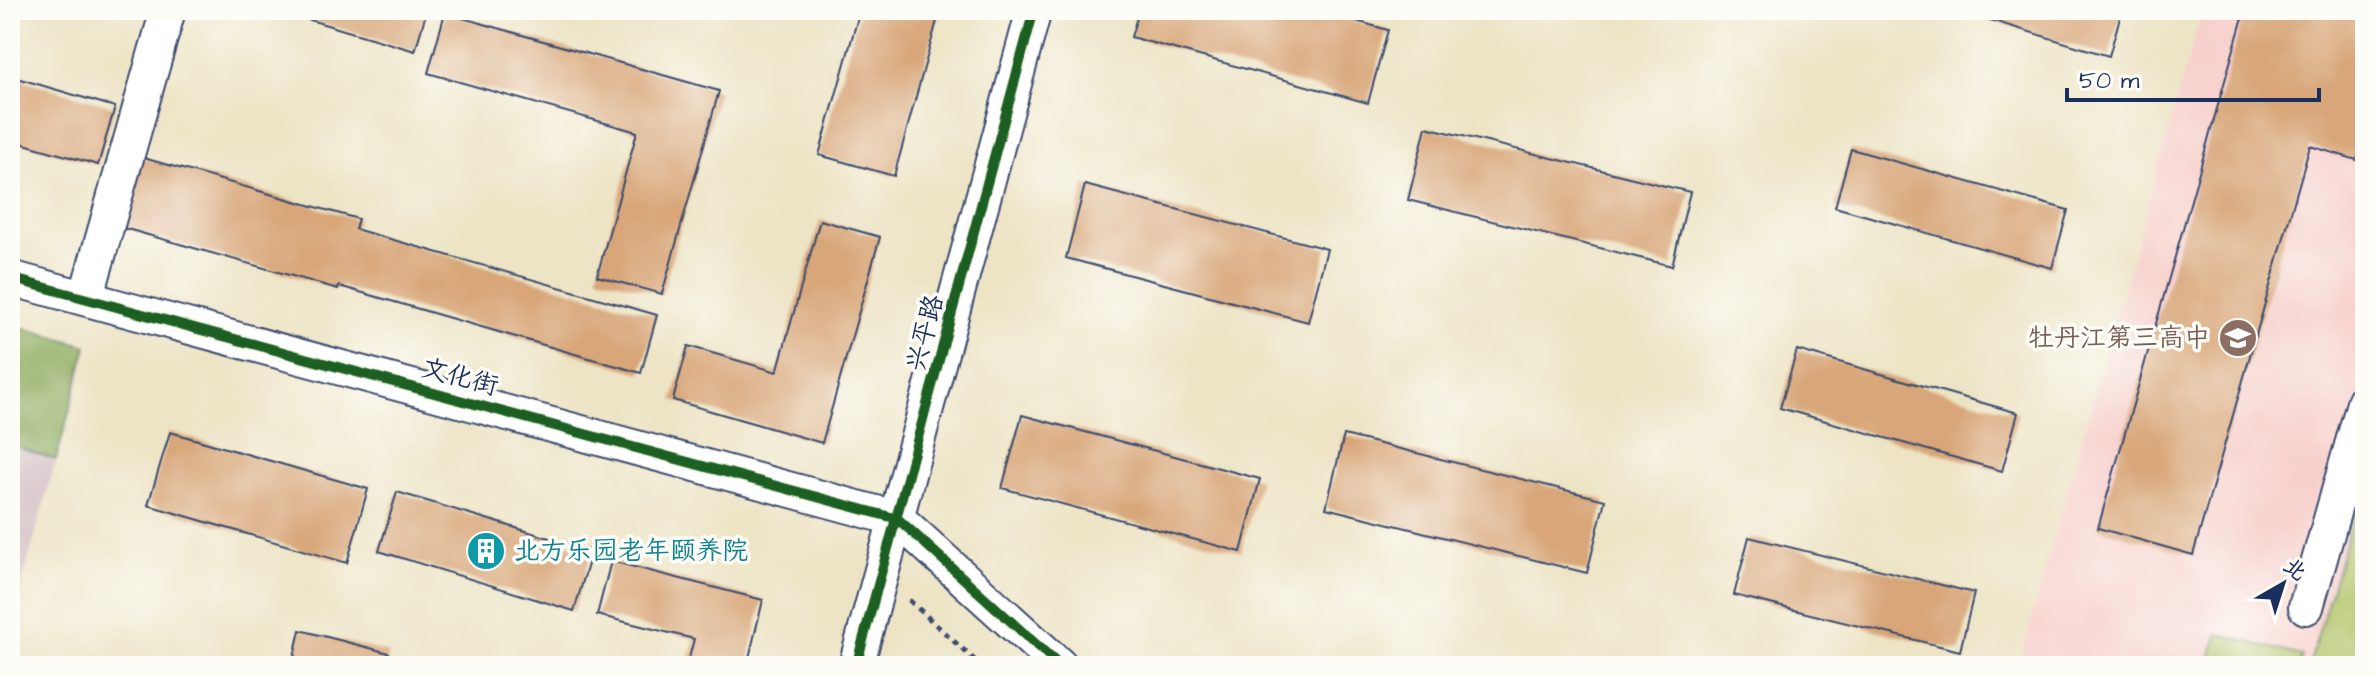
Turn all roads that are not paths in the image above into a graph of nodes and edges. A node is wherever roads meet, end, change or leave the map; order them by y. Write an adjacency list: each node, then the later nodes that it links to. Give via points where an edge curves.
1 (168, 10): 4 (street)
2 (1034, 10): 6 (street, 兴平路)
3 (10, 278): 4 (street, 文化街)
4 (86, 298): 6 (street, 文化街)
5 (2365, 400): 7 (street)
6 (898, 519): 8 (street, 兴平路); 9 (street)
7 (2306, 607)
8 (856, 666)
9 (1060, 666)

